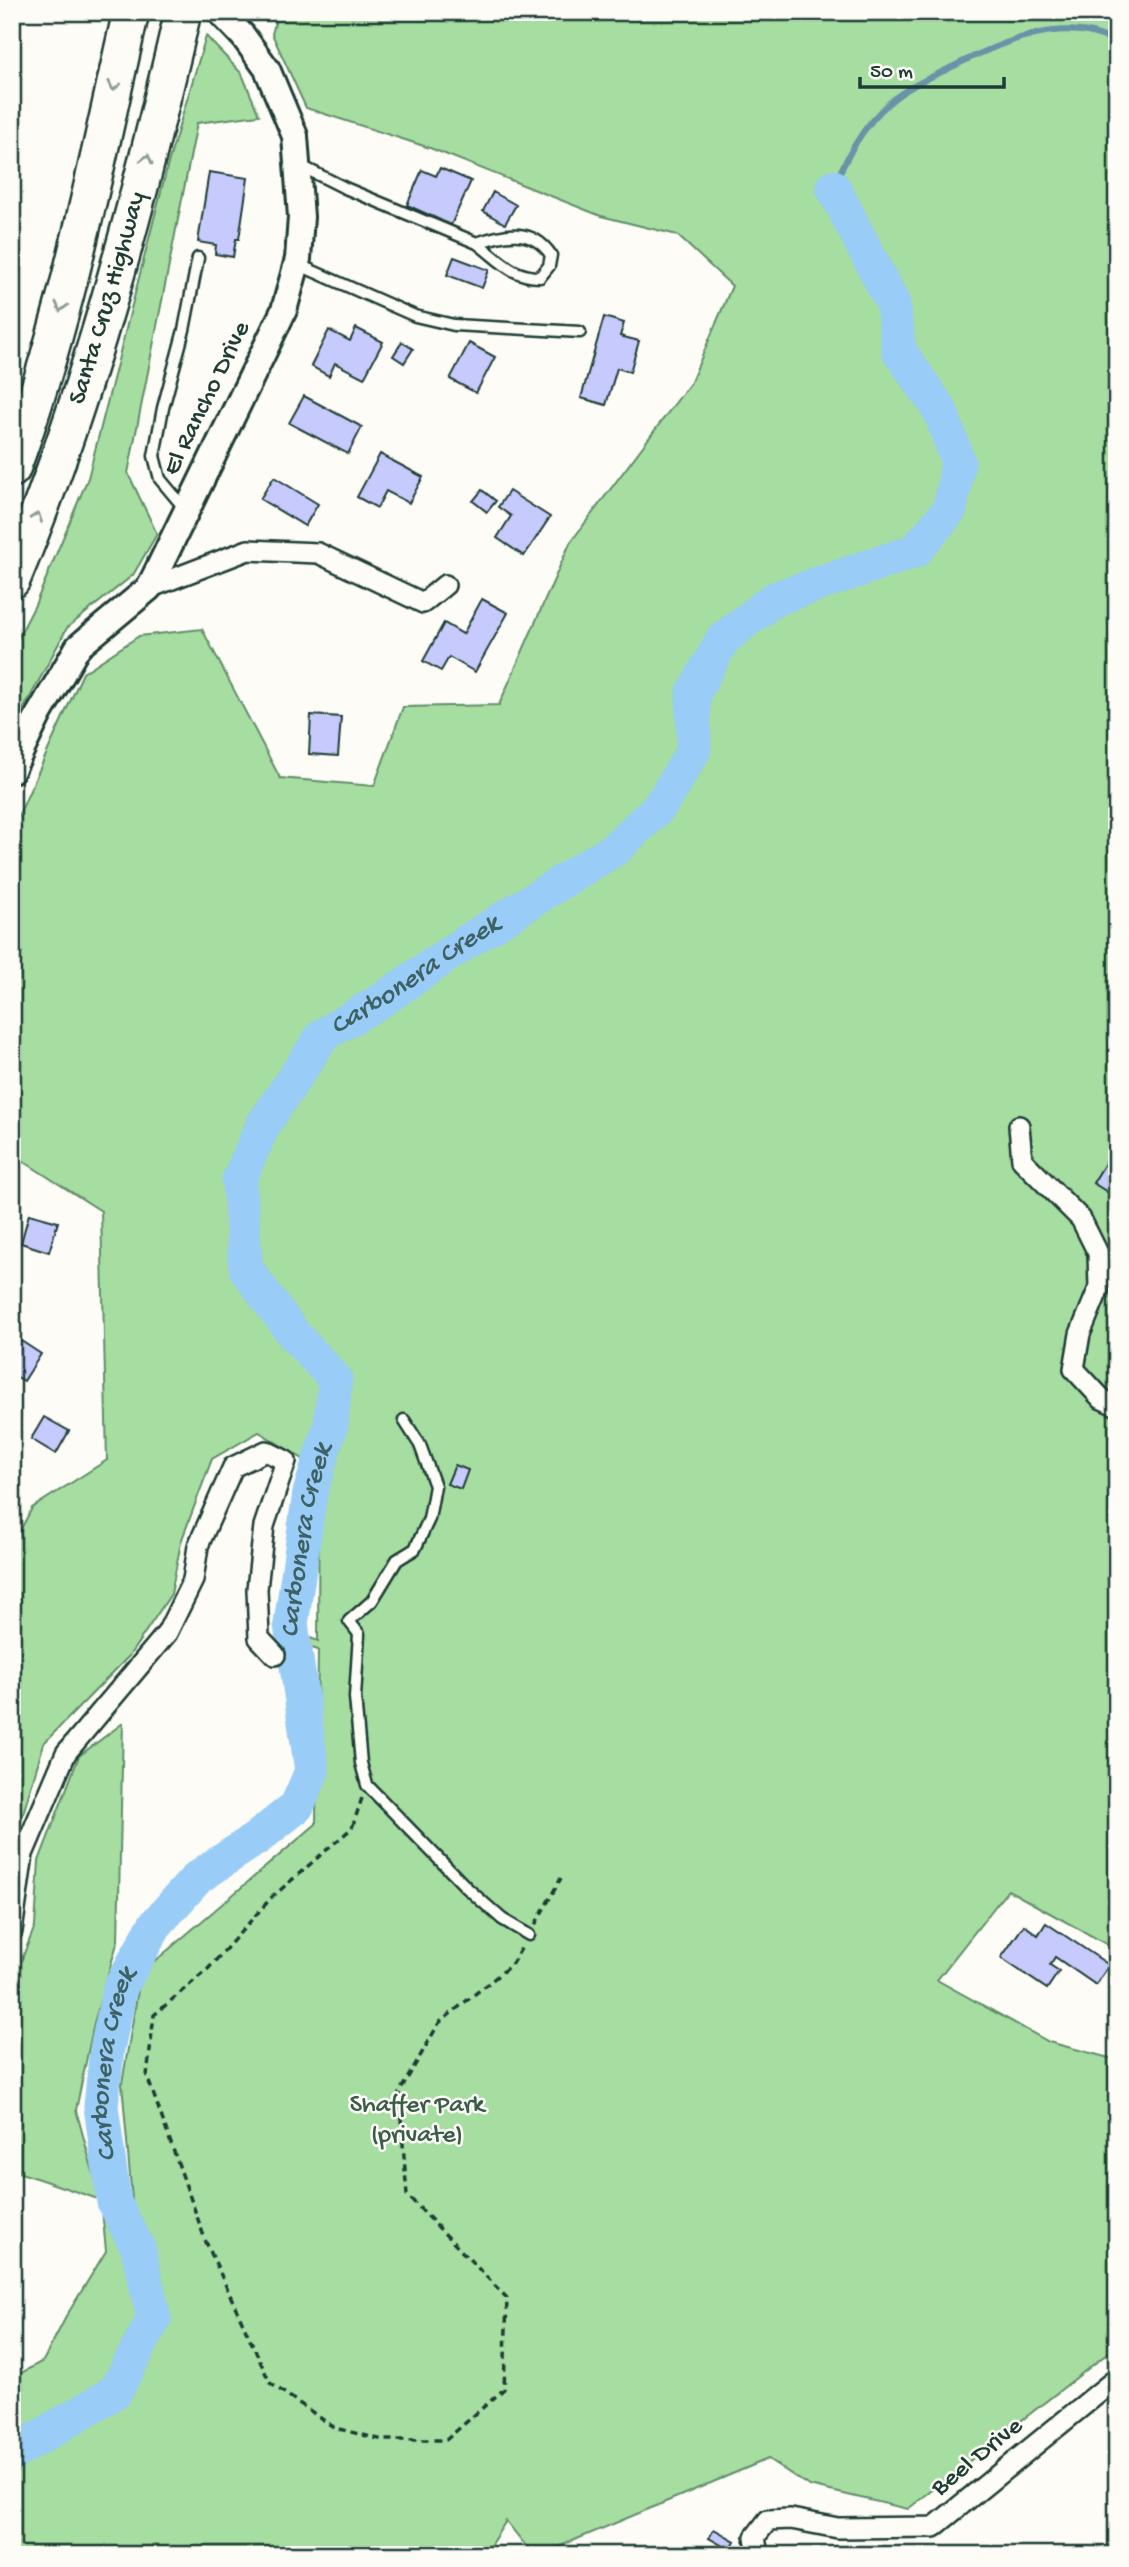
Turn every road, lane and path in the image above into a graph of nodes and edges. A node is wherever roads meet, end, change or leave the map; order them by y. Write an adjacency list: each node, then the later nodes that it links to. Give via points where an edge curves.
1 (220, 12): 3 (street, El Rancho Drive)
2 (130, 16): 10 (highway, Santa Cruz Highway, one-way to 10, via 56,327)
3 (246, 24): 5 (street, El Rancho Drive, via 295,136)
4 (179, 28): 12 (highway, Santa Cruz Highway, one-way to 4, via 62,447 111,293)
5 (298, 164): 6 (lane); 8 (street, El Rancho Drive, via 301,217)
6 (477, 243): 6 (lane, via 510,233 530,238 551,255 549,266 540,277 523,277)
7 (198, 258): 11 (lane, via 154,456 160,479)
8 (296, 264): 9 (lane, via 415,316 454,325); 11 (street, El Rancho Drive, via 284,310)
9 (580, 332)
10 (12, 469)
11 (187, 511): 14 (street, El Rancho Drive)
12 (12, 580)
13 (445, 585): 14 (street, via 423,603 318,553 248,550)
14 (149, 588): 15 (street, El Rancho Drive, via 78,647)
15 (12, 770)
16 (1019, 1126): 17 (street, via 1022,1160 1081,1219 1098,1253 1099,1289 1080,1334 1074,1369 1102,1399)
17 (1117, 1406)
18 (404, 1420): 20 (lane, via 435,1486 429,1519 415,1549 397,1560 372,1601 349,1622 359,1634 355,1698)
19 (275, 1656): 22 (street, via 259,1638 257,1589 264,1526 286,1461 266,1451 233,1467 198,1546 193,1580 167,1633 65,1754 23,1854)
20 (367, 1785): 23 (lane, via 467,1888 502,1919); 23 (path, via 352,1828 271,1898 208,1969 154,2015 147,2076 206,2242 270,2383 335,2428 383,2440 446,2440 504,2389 507,2298 407,2195 399,2093 439,2023 510,1965)
21 (562, 1878): 23 (path)
22 (12, 1931)
23 (529, 1934)
24 (1117, 2378): 25 (street, Beel Drive, via 934,2527 838,2528 768,2519 755,2537)
25 (758, 2555)

